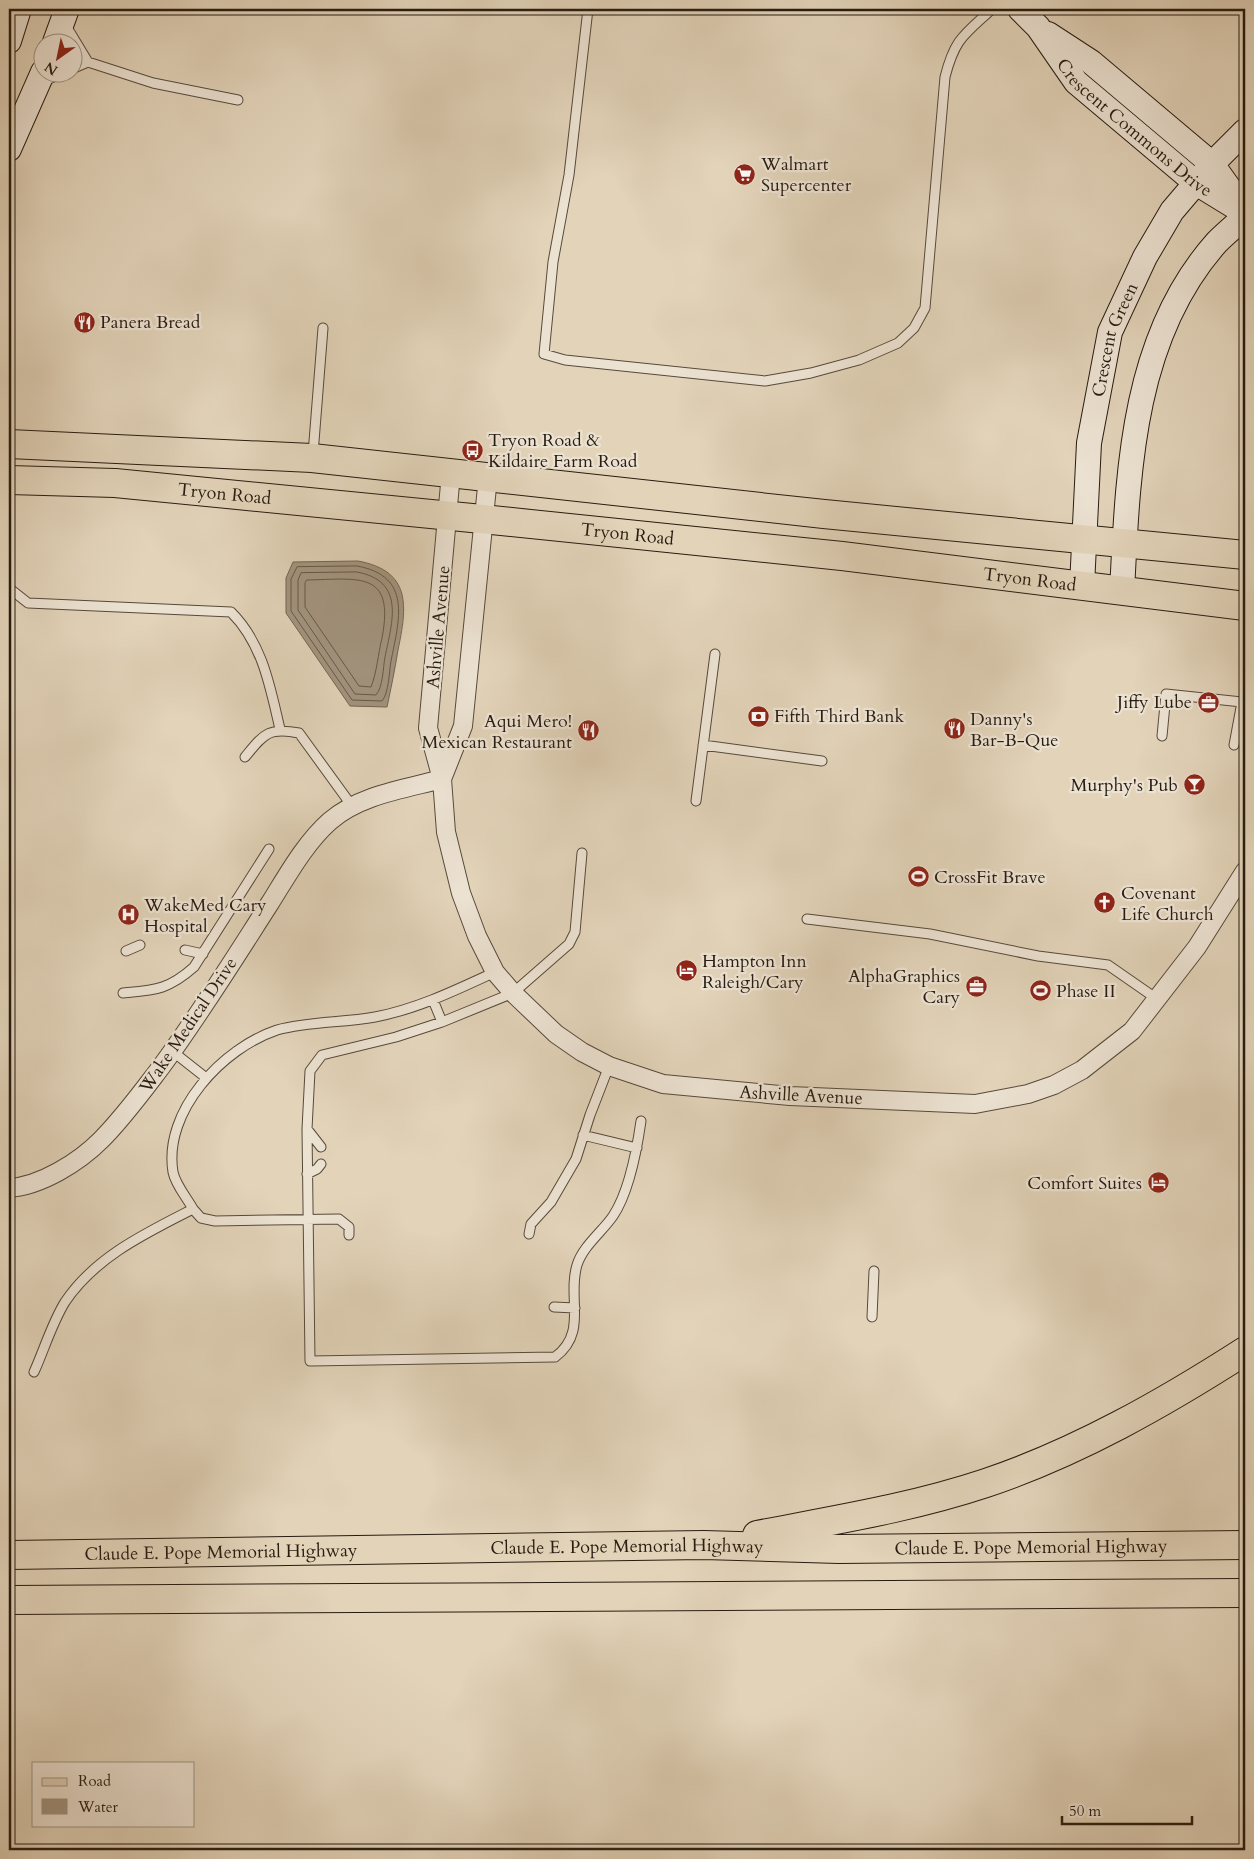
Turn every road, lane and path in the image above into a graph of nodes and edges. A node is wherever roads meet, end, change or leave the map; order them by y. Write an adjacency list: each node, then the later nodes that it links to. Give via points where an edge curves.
1 (19, 9): 7 (street)
2 (588, 9): 3 (lane, via 570,175 554,262 544,354 565,360 765,381 858,360 898,343 914,328 925,308 944,77 951,53 960,38)
3 (992, 9)
4 (1020, 9): 6 (street, Crescent Commons Drive)
5 (61, 24): 8 (lane)
6 (1038, 27): 14 (street, Crescent Commons Drive, via 1091,62); 15 (street, Crescent Commons Drive, via 1076,82)
7 (10, 34)
8 (88, 62): 9 (lane); 11 (lane, via 153,83)
9 (82, 65)
10 (39, 82): 13 (street)
11 (238, 100)
12 (1245, 131): 14 (street, Crescent Green)
13 (9, 148)
14 (1212, 164): 15 (street, Crescent Green); 16 (street, Crescent Commons Drive)
15 (1196, 182): 16 (street, Crescent Commons Drive); 25 (street, Crescent Green, via 1172,211 1145,257 1110,332 1088,442)
16 (1245, 214): 26 (street, via 1217,242 1188,281 1169,313 1154,353 1142,392 1131,460)
17 (323, 328): 19 (lane)
18 (9, 444): 19 (main road)
19 (312, 458): 20 (main road)
20 (451, 474): 21 (main road); 23 (street, Ashville Avenue)
21 (488, 477): 24 (street, Ashville Avenue); 25 (main road)
22 (9, 480): 23 (main road, Tryon Road, via 125,484)
23 (448, 516): 24 (main road, Tryon Road); 39 (street, Ashville Avenue, via 428,728)
24 (482, 518): 28 (main road, Tryon Road, via 842,556); 39 (street, Ashville Avenue, via 463,726)
25 (1084, 540): 26 (main road); 28 (street, Crescent Green)
26 (1124, 543): 27 (main road); 30 (street)
27 (1245, 555)
28 (1082, 586): 30 (main road, Tryon Road)
29 (9, 588): 33 (lane, via 28,602 231,612 244,625 265,666)
30 (1122, 592): 31 (main road, Tryon Road)
31 (1245, 606)
32 (715, 654): 36 (lane)
33 (280, 729): 37 (lane, via 264,734); 41 (lane, via 299,733)
34 (1162, 736): 35 (lane, via 1166,694 1242,702)
35 (1234, 744)
36 (703, 745): 38 (lane); 40 (lane)
37 (245, 757)
38 (822, 761)
39 (442, 780): 41 (street, Wake Medical Drive, via 377,796); 50 (street, Ashville Avenue, via 446,832 461,893 476,936)
40 (696, 801)
41 (352, 806): 56 (street, Wake Medical Drive, via 329,822 297,861)
42 (269, 849): 49 (lane)
43 (582, 853): 52 (lane, via 575,932 570,944)
44 (1245, 871): 53 (street, Ashville Avenue, via 1197,947)
45 (806, 918): 53 (lane, via 930,934 1038,956 1108,966)
46 (140, 945): 48 (lane)
47 (185, 950): 49 (lane)
48 (126, 951)
49 (203, 954): 51 (lane, via 182,978 161,989)
50 (496, 972): 52 (street, Ashville Avenue); 54 (lane)
51 (123, 993)
52 (512, 993): 55 (lane); 57 (street, Ashville Avenue, via 556,1034)
53 (1157, 999): 57 (street, Ashville Avenue, via 1132,1031 1082,1070 1028,1094 975,1104 728,1091 663,1084)
54 (433, 1000): 55 (lane); 58 (lane, via 375,1017 277,1030 254,1040)
55 (442, 1022): 60 (lane, via 322,1055 310,1071)
56 (172, 1052): 58 (lane); 66 (street, Wake Medical Drive, via 100,1141 48,1177)
57 (609, 1066): 61 (lane)
58 (205, 1078): 67 (lane, via 187,1104 172,1140 173,1174)
59 (641, 1121): 63 (lane)
60 (307, 1129): 62 (lane); 65 (lane)
61 (583, 1135): 63 (lane); 69 (lane, via 576,1159 551,1202 531,1224)
62 (321, 1147)
63 (637, 1148): 73 (lane, via 614,1214 577,1266)
64 (321, 1164): 65 (lane)
65 (307, 1174): 68 (lane)
66 (9, 1188)
67 (193, 1209): 68 (lane, via 201,1218 215,1221); 76 (lane, via 136,1238 95,1268 65,1303)
68 (308, 1218): 70 (lane, via 339,1219 349,1226); 73 (lane, via 310,1362 555,1357 572,1337)
69 (529, 1234)
70 (350, 1235)
71 (874, 1271): 74 (lane)
72 (554, 1308): 73 (lane)
73 (575, 1308)
74 (872, 1317)
75 (1245, 1351): 77 (main road, via 1149,1409 1054,1456 985,1483 899,1507)
76 (34, 1372)
77 (704, 1545): 78 (main road, Claude E. Pope Memorial Highway, via 839,1549); 79 (main road, Claude E. Pope Memorial Highway)
78 (1245, 1545)
79 (9, 1555)
80 (1245, 1594): 81 (main road)
81 (9, 1600)

